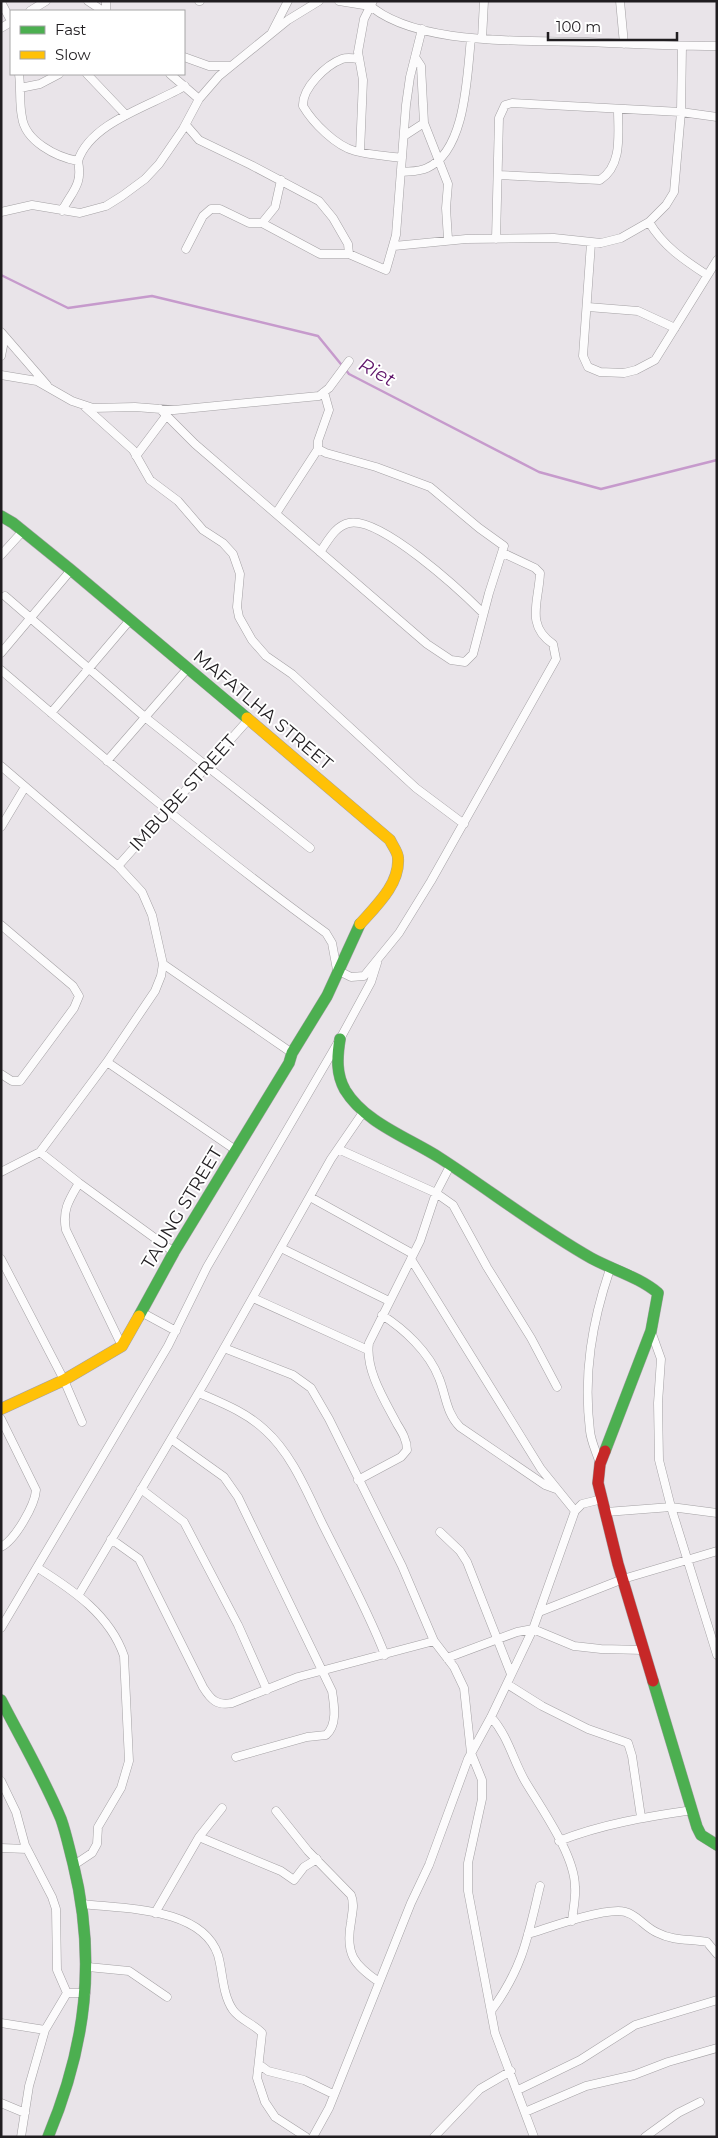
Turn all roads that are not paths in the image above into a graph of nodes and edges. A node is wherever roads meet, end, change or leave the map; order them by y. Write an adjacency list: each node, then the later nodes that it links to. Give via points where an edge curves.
1 (46, 1): 10 (street)
2 (88, 1): 11 (street)
3 (288, 1): 14 (street)
4 (319, 1): 14 (street, via 288,20)
5 (339, 1): 9 (street)
6 (484, 1): 16 (street)
7 (620, 1): 17 (street)
8 (1, 2): 12 (street)
9 (369, 3): 13 (street, via 380,14); 22 (street)
10 (32, 10)
11 (102, 10)
12 (10, 20)
13 (422, 29): 15 (street); 21 (street)
14 (270, 36): 23 (street)
15 (471, 38): 16 (street); 40 (street, via 458,128)
16 (482, 39): 17 (street)
17 (624, 44): 18 (street)
18 (682, 46): 19 (street); 32 (street)
19 (717, 46)
20 (185, 57): 23 (street, via 209,66)
21 (415, 57): 35 (street, via 421,66); 37 (street)
22 (358, 58): 38 (street, via 363,80); 38 (street, via 340,60 323,72 303,103 305,110 343,146)
23 (230, 66): 30 (street)
24 (19, 75): 29 (street)
25 (57, 75): 29 (street, via 40,84)
26 (88, 75): 33 (street)
27 (171, 75): 28 (street)
28 (185, 86): 30 (street); 33 (street)
29 (20, 88): 41 (street, via 22,118 27,131 52,153)
30 (199, 99): 36 (street)
31 (618, 109): 32 (street); 43 (street, via 615,161 600,180); 43 (street, via 505,105 499,118)
32 (681, 112): 34 (street); 47 (street, via 674,192)
33 (126, 115): 41 (street, via 101,131 83,150)
34 (717, 116)
35 (424, 123): 37 (street); 40 (street)
36 (186, 125): 44 (street, via 199,140); 46 (street, via 152,173 122,196 94,210 80,213)
37 (404, 136): 39 (street)
38 (360, 152): 39 (street)
39 (402, 158): 42 (street)
40 (439, 160): 42 (street, via 423,170); 49 (street, via 448,184)
41 (78, 161): 46 (street, via 79,182)
42 (401, 172): 52 (street)
43 (498, 175): 50 (street)
44 (280, 180): 48 (street, via 275,207); 54 (street, via 323,205 348,244)
45 (1, 211): 46 (street, via 32,205)
46 (62, 211)
47 (649, 222): 51 (street, via 621,238); 56 (street, via 677,255)
48 (262, 223): 53 (street, via 249,223 220,209 212,209 203,216); 54 (street, via 320,254)
49 (448, 239): 50 (street); 52 (street)
50 (496, 239): 51 (street, via 561,239)
51 (591, 243): 57 (street)
52 (394, 246): 54 (street, via 386,270)
53 (186, 249)
54 (349, 254)
55 (717, 260): 56 (street)
56 (707, 275): 58 (street)
57 (588, 307): 58 (street, via 638,311); 58 (street, via 583,356 586,365 596,370 624,373 643,367 659,356)
58 (676, 328)
59 (1, 332): 64 (street)
60 (1, 336): 61 (street)
61 (1, 356)
62 (349, 361): 65 (street)
63 (1, 375): 64 (street, via 26,377)
64 (48, 386): 66 (street)
65 (324, 392): 67 (street, via 305,399); 69 (street, via 329,410)
66 (84, 406): 67 (street); 70 (street)
67 (160, 409): 68 (street)
68 (166, 416): 70 (street); 71 (street)
69 (318, 449): 71 (street); 75 (street, via 430,487 503,544)
70 (136, 456): 94 (street, via 150,480 178,501 203,530 233,554 240,574 239,617 266,656 292,674 416,788)
71 (277, 512): 74 (street)
72 (1, 516): 73 (street, MAFATLHA STREET)
73 (22, 532): 76 (street); 77 (street, MAFATLHA STREET)
74 (320, 552): 79 (street, via 341,526 352,522 366,524 408,548 458,588); 79 (street, via 450,660 469,660)
75 (503, 554): 79 (street); 94 (street, via 540,573 537,625 557,654)
76 (1, 555)
77 (71, 570): 80 (street); 81 (street, MAFATLHA STREET)
78 (5, 596): 80 (street)
79 (483, 613)
80 (30, 618): 82 (street); 83 (street)
81 (130, 620): 83 (street); 84 (street, MAFATLHA STREET)
82 (1, 653)
83 (88, 667): 86 (street); 87 (street)
84 (187, 669): 87 (street); 88 (street, MAFATLHA STREET)
85 (1, 670): 86 (street)
86 (51, 713): 89 (street)
87 (146, 718): 89 (street); 91 (street)
88 (248, 720): 91 (street, IMBUBE STREET); 101 (street, MAFATLHA STREET, via 381,831 395,848 397,866 390,889 356,927)
89 (107, 761): 93 (street)
90 (1, 766): 92 (street)
91 (207, 766): 93 (street, IMBUBE STREET); 96 (street)
92 (24, 787): 95 (street); 97 (street)
93 (168, 810): 97 (street, IMBUBE STREET); 101 (street, via 243,872 326,933 332,943)
94 (464, 824): 99 (street)
95 (1, 827)
96 (310, 848)
97 (118, 866): 100 (street, via 142,892 148,905)
98 (1, 925): 105 (street, via 73,986 79,996 74,1008 20,1081 12,1081)
99 (378, 961): 101 (street, via 364,976 357,978); 102 (street, via 371,982)
100 (163, 964): 103 (street); 104 (street, via 155,991)
101 (337, 970): 103 (street, TAUNG STREET, via 327,996)
102 (340, 1039): 106 (street, via 338,1075); 124 (street, via 207,1267)
103 (292, 1053): 108 (street, TAUNG STREET)
104 (107, 1062): 108 (street); 109 (street)
105 (1, 1074)
106 (364, 1111): 107 (street); 110 (street)
107 (338, 1149): 113 (street); 114 (street)
108 (237, 1151): 116 (street, TAUNG STREET)
109 (40, 1152): 111 (street); 112 (street)
110 (450, 1166): 113 (street); 119 (street, via 564,1244)
111 (1, 1172)
112 (79, 1183): 116 (street); 126 (street, via 65,1207 66,1230)
113 (436, 1193): 117 (street); 130 (street, via 454,1206)
114 (310, 1197): 115 (street); 117 (street)
115 (281, 1248): 120 (street); 121 (street)
116 (174, 1252): 122 (street, TAUNG STREET)
117 (412, 1257): 121 (street); 139 (street, via 541,1469)
118 (1, 1259): 129 (street)
119 (610, 1268): 125 (street, via 651,1286 658,1293); 136 (street, via 596,1312 589,1357 590,1432)
120 (253, 1298): 127 (street); 128 (street)
121 (389, 1301): 123 (street)
122 (141, 1312): 124 (street); 126 (street, TAUNG STREET)
123 (382, 1315): 128 (street, via 372,1333); 139 (street, via 416,1344 430,1361 452,1419 460,1427 545,1485)
124 (176, 1331): 150 (street)
125 (651, 1331): 136 (street); 141 (street, via 661,1359 659,1460)
126 (122, 1346): 129 (street)
127 (224, 1348): 131 (street); 137 (street, via 293,1375 310,1388 329,1419)
128 (368, 1350): 137 (street, via 374,1375 404,1436 407,1450 401,1457)
129 (64, 1380): 132 (street); 134 (street)
130 (557, 1387)
131 (198, 1393): 135 (street); 159 (street, via 248,1415 278,1445 302,1483)
132 (1, 1408)
133 (1, 1419): 147 (street, via 36,1490 30,1509 9,1542)
134 (82, 1422)
135 (171, 1439): 138 (street); 162 (street, via 224,1476 238,1497)
136 (600, 1464): 140 (street, via 598,1476)
137 (358, 1480): 157 (street, via 402,1566)
138 (142, 1489): 146 (street); 165 (street, via 184,1522 238,1624)
139 (558, 1490): 142 (street)
140 (602, 1499): 142 (street, via 582,1504); 143 (street)
141 (671, 1507): 143 (street); 144 (street); 149 (street)
142 (574, 1511): 153 (street)
143 (606, 1512): 151 (street)
144 (717, 1513)
145 (440, 1532): 156 (street, via 467,1562)
146 (111, 1539): 152 (street); 165 (street, via 139,1559 214,1702 222,1705 232,1703)
147 (1, 1547)
148 (717, 1550): 149 (street)
149 (687, 1560): 151 (street); 160 (street)
150 (38, 1568): 152 (street); 154 (street)
151 (622, 1579): 153 (street); 158 (street)
152 (78, 1596): 181 (street, via 107,1625 124,1656 130,1761 121,1788 98,1827 97,1844 92,1853)
153 (539, 1612): 155 (street)
154 (1, 1628)
155 (532, 1629): 156 (street); 158 (street, via 574,1646); 163 (street)
156 (496, 1640): 161 (street); 163 (street)
157 (434, 1641): 159 (street); 161 (street)
158 (644, 1650): 172 (street)
159 (385, 1655): 162 (street)
160 (717, 1655)
161 (448, 1658): 168 (street, via 464,1688)
162 (322, 1670): 165 (street); 169 (street, via 329,1680 333,1698 334,1721 329,1732)
163 (511, 1674): 164 (street)
164 (507, 1684): 167 (street); 174 (street, via 588,1729 628,1743)
165 (266, 1690)
166 (1, 1700): 181 (street, via 60,1816)
167 (492, 1717): 168 (street); 176 (street, via 509,1743 524,1780 543,1808)
168 (471, 1754): 189 (street, via 429,1865); 194 (street, via 482,1780 482,1798 468,1863 468,1891)
169 (236, 1756)
170 (1, 1781): 179 (street, via 16,1812)
171 (222, 1808): 175 (street)
172 (692, 1810): 174 (street); 177 (street, via 701,1835)
173 (276, 1811): 180 (street)
174 (641, 1817): 176 (street)
175 (199, 1837): 180 (street, via 282,1871 294,1880 304,1867); 184 (street)
176 (559, 1841): 185 (street, via 576,1887)
177 (717, 1844)
178 (1, 1848): 179 (street)
179 (27, 1849): 190 (street, via 54,1903 57,1970)
180 (317, 1859): 189 (street, via 351,1895 351,1951 360,1968)
181 (74, 1865): 183 (street)
182 (540, 1886): 186 (street)
183 (82, 1904): 184 (street); 188 (street)
184 (154, 1913): 198 (street, via 181,1919 208,1936 218,1954 231,2008 262,2033)
185 (572, 1922): 186 (street); 187 (street, via 618,1911 629,1914 658,1934 707,1942)
186 (528, 1934): 194 (street, via 523,1956 505,1992)
187 (717, 1954)
188 (88, 1967): 191 (street); 192 (street, via 128,1971)
189 (379, 1982): 201 (street)
190 (67, 1993): 191 (street); 196 (street)
191 (86, 1993): 207 (street, via 74,2069)
192 (167, 1997)
193 (717, 2000): 200 (street, via 635,2025 580,2060)
194 (491, 2011): 199 (street, via 495,2033)
195 (1, 2022): 196 (street)
196 (45, 2030): 205 (street)
197 (717, 2048): 204 (street, via 634,2076 586,2086)
198 (260, 2065): 201 (street); 208 (street, via 257,2078 270,2111)
199 (511, 2071): 200 (street); 210 (street, via 480,2089)
200 (518, 2090): 204 (street)
201 (333, 2094): 209 (street)
202 (700, 2102): 212 (street, via 678,2113)
203 (1, 2103): 205 (street)
204 (525, 2112): 211 (street)
205 (25, 2113): 206 (street)
206 (21, 2137)
207 (48, 2137)
208 (306, 2137)
209 (313, 2137)
210 (434, 2137)
211 (534, 2137)
212 (645, 2137)

